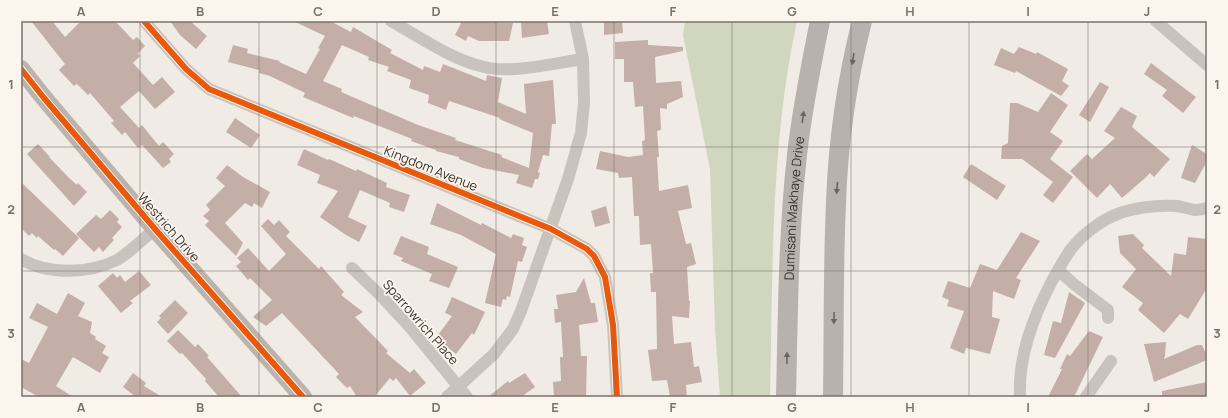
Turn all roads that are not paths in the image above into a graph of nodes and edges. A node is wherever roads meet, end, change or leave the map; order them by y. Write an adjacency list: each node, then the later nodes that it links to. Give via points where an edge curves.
1 (144, 21): 12 (street, Kingdom Avenue, via 186,69 208,89)
2 (391, 21): 7 (street, via 444,51 484,67 513,68)
3 (575, 21): 7 (street)
4 (820, 21): 23 (main road, Dumisani Makhaye Drive, one-way to 4, via 794,198 809,79)
5 (862, 21): 24 (main road, one-way to 24, via 854,53 841,136 836,203)
6 (1156, 21): 8 (street)
7 (584, 59): 12 (street, via 581,133)
8 (1207, 65)
9 (21, 69): 11 (street, Westrich Drive)
10 (1207, 208): 15 (street, via 1195,210 1178,206 1148,206 1120,213 1096,226 1080,239)
11 (155, 229): 13 (street, via 118,260 91,269 71,271 40,267); 19 (street, Westrich Drive)
12 (551, 229): 18 (street, via 513,329 494,354); 22 (street, Kingdom Avenue, via 588,249 604,277 613,325)
13 (21, 259)
14 (352, 268): 18 (street, Sparrowrich Place, via 408,325)
15 (1058, 270): 16 (street, via 1108,310); 25 (street, via 1042,299 1028,337 1022,359)
16 (1108, 318)
17 (1111, 361): 26 (street)
18 (459, 387): 20 (street); 21 (street, Sparrowrich Place)
19 (303, 397)
20 (447, 397)
21 (467, 397)
22 (617, 397)
23 (786, 397)
24 (833, 397)
25 (1020, 397)
26 (1086, 397)

